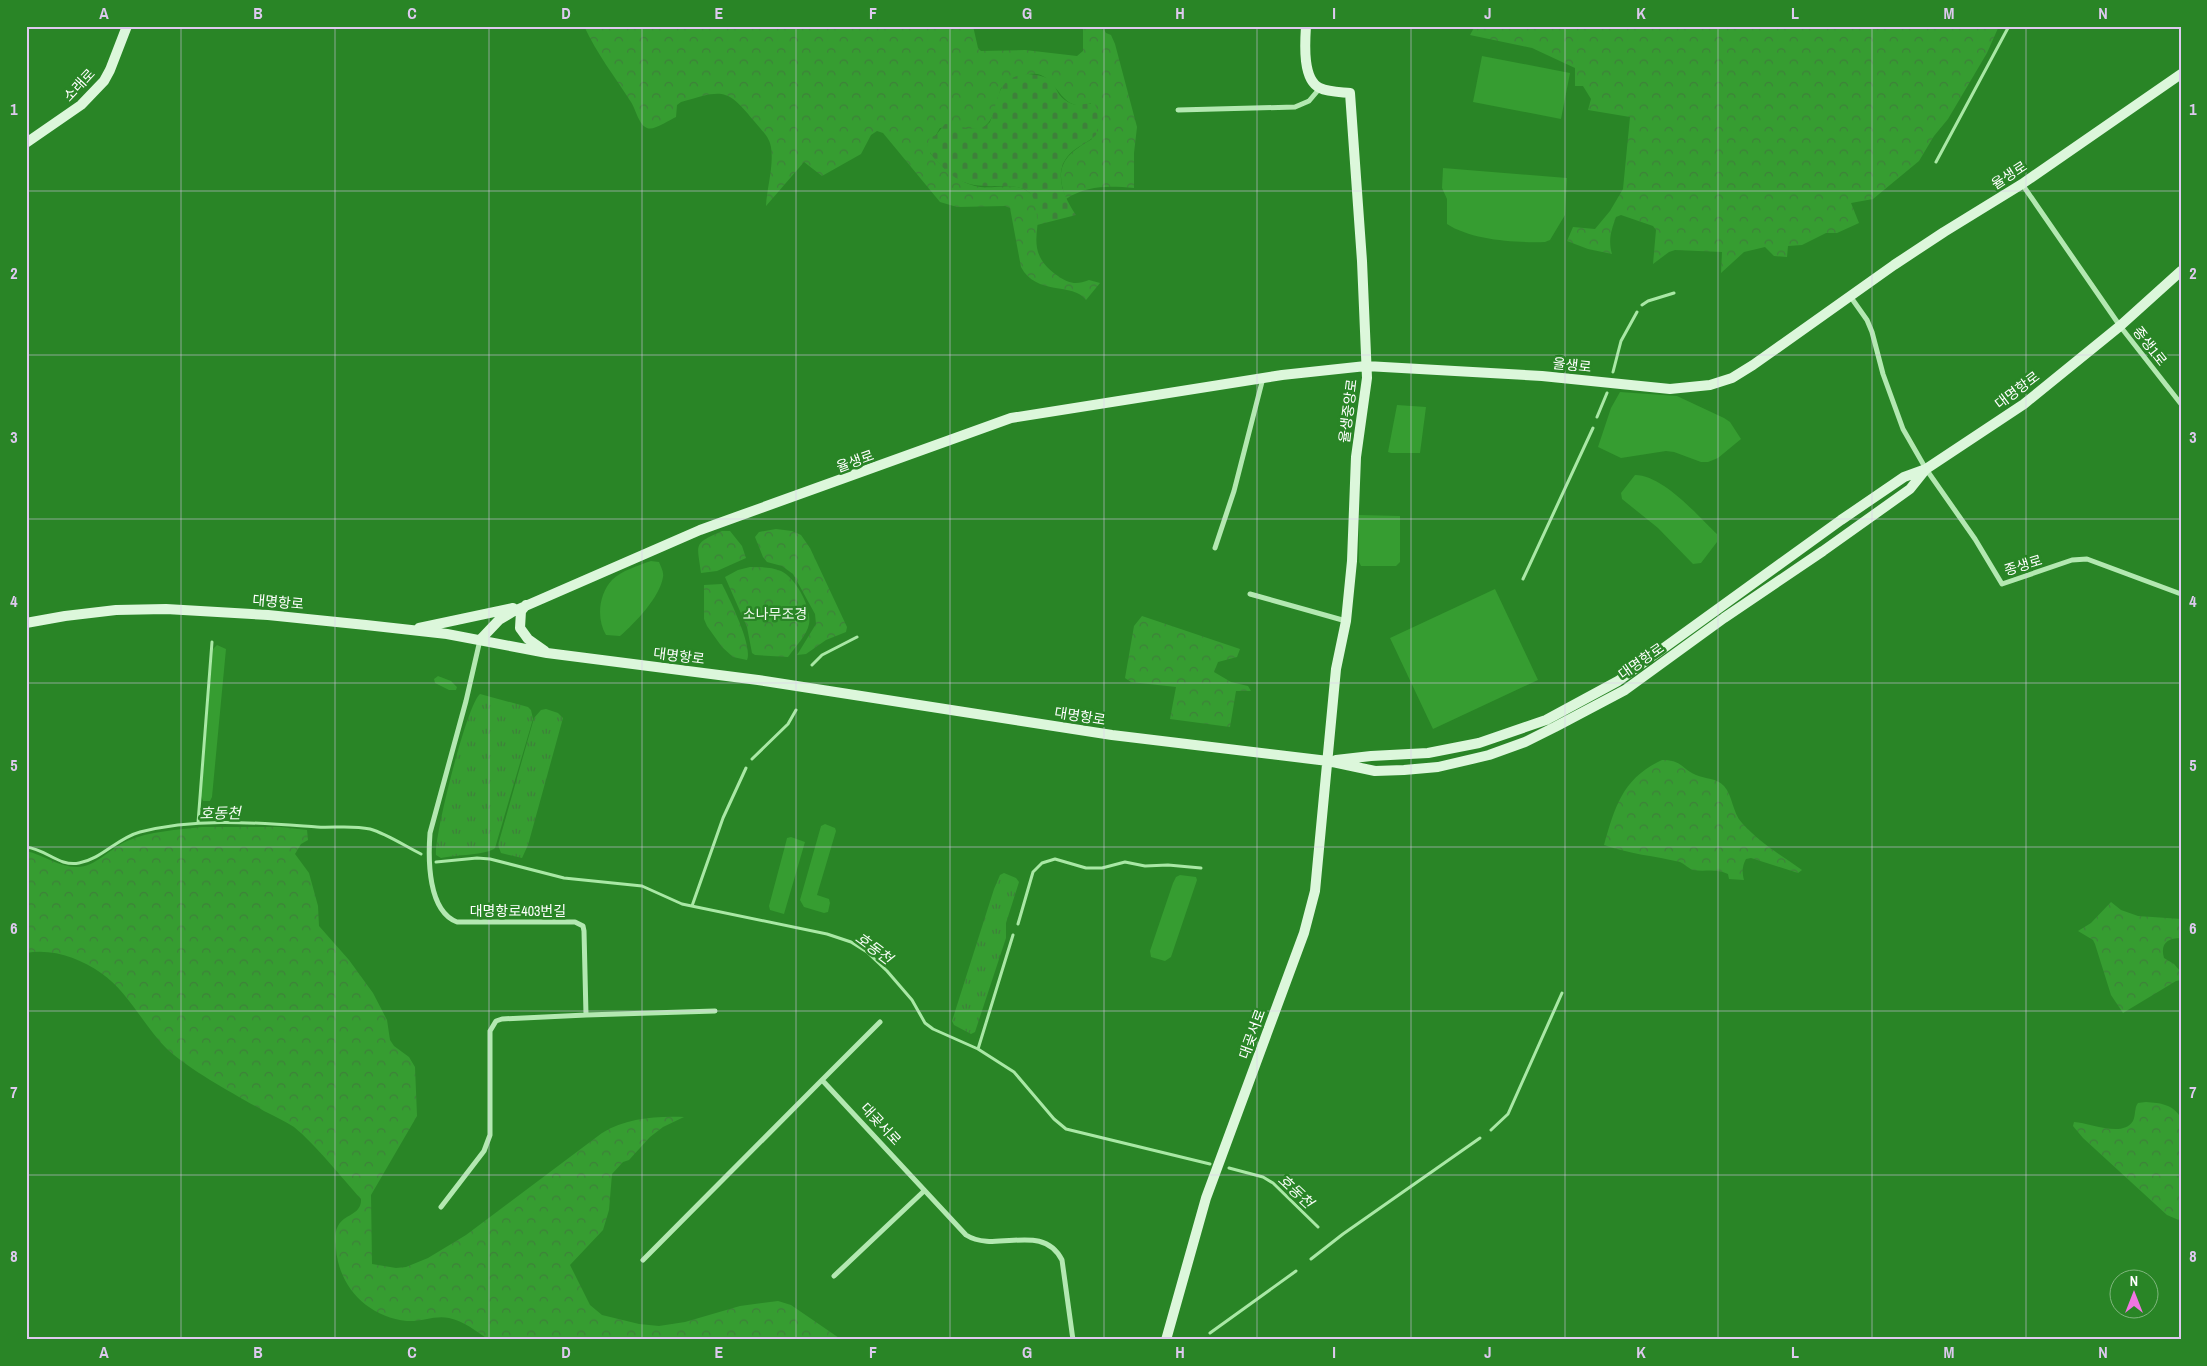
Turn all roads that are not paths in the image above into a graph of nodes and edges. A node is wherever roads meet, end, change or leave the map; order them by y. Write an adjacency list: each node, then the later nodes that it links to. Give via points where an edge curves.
1 (127, 26): 6 (street, 소래로, via 104,81 82,105)
2 (1306, 26): 4 (street, via 1306,66 1310,78)
3 (2181, 74): 7 (street, 율생로)
4 (1320, 88): 5 (street, via 1310,101 1295,106); 11 (street, 율생중앙로, via 1350,93)
5 (1178, 110)
6 (26, 142)
7 (2022, 184): 9 (street, 율생로); 10 (street)
8 (2181, 271): 10 (street, 대명항로)
9 (1850, 296): 11 (street, 율생로, via 1732,378 1690,388); 14 (street, via 1867,320 1900,421)
10 (2120, 326): 13 (street, 종생1로); 14 (street, 대명항로, via 2024,404)
11 (1366, 366): 12 (street, 율생로); 19 (street, 율생중앙로, via 1356,457)
12 (1264, 378): 15 (street); 18 (street, 율생로, via 1011,418 700,530)
13 (2181, 404)
14 (1926, 469): 17 (street, 종생로, via 2002,584 2072,560 2087,559); 24 (street, 대명항로, via 1904,477 1849,514 1618,681 1546,720 1512,733 1454,748); 24 (street, 대명항로, via 1910,489 1625,690 1525,742 1489,755 1438,767 1375,771)
15 (1215, 548)
16 (1250, 594): 19 (street)
17 (2181, 594)
18 (526, 605): 21 (street); 22 (street, 율생로, via 499,620); 23 (street, via 521,611 520,628)
19 (1346, 621): 24 (street, 율생중앙로, via 1336,669)
20 (26, 623): 21 (street, 대명항로, via 108,611 166,609 268,615)
21 (410, 630): 22 (street, 대명항로)
22 (480, 640): 23 (street, 대명항로); 26 (street, 대명항로403번길, via 430,833 428,854 432,884 442,913 457,922 575,922 582,926)
23 (547, 653): 24 (street, 대명항로, via 758,680 1112,735)
24 (1328, 761): 34 (street, 대곶서로, via 1311,909 1212,1181)
25 (714, 1011): 26 (street)
26 (586, 1015): 30 (street, via 502,1019 492,1025 490,1135 484,1151)
27 (880, 1022): 28 (street)
28 (822, 1080): 29 (street, 대곶서로); 31 (street)
29 (924, 1191): 32 (street); 33 (street, 대곶서로, via 972,1240 1037,1240 1057,1250 1062,1260)
30 (440, 1207)
31 (643, 1260)
32 (834, 1276)
33 (1072, 1340)
34 (1166, 1340)

